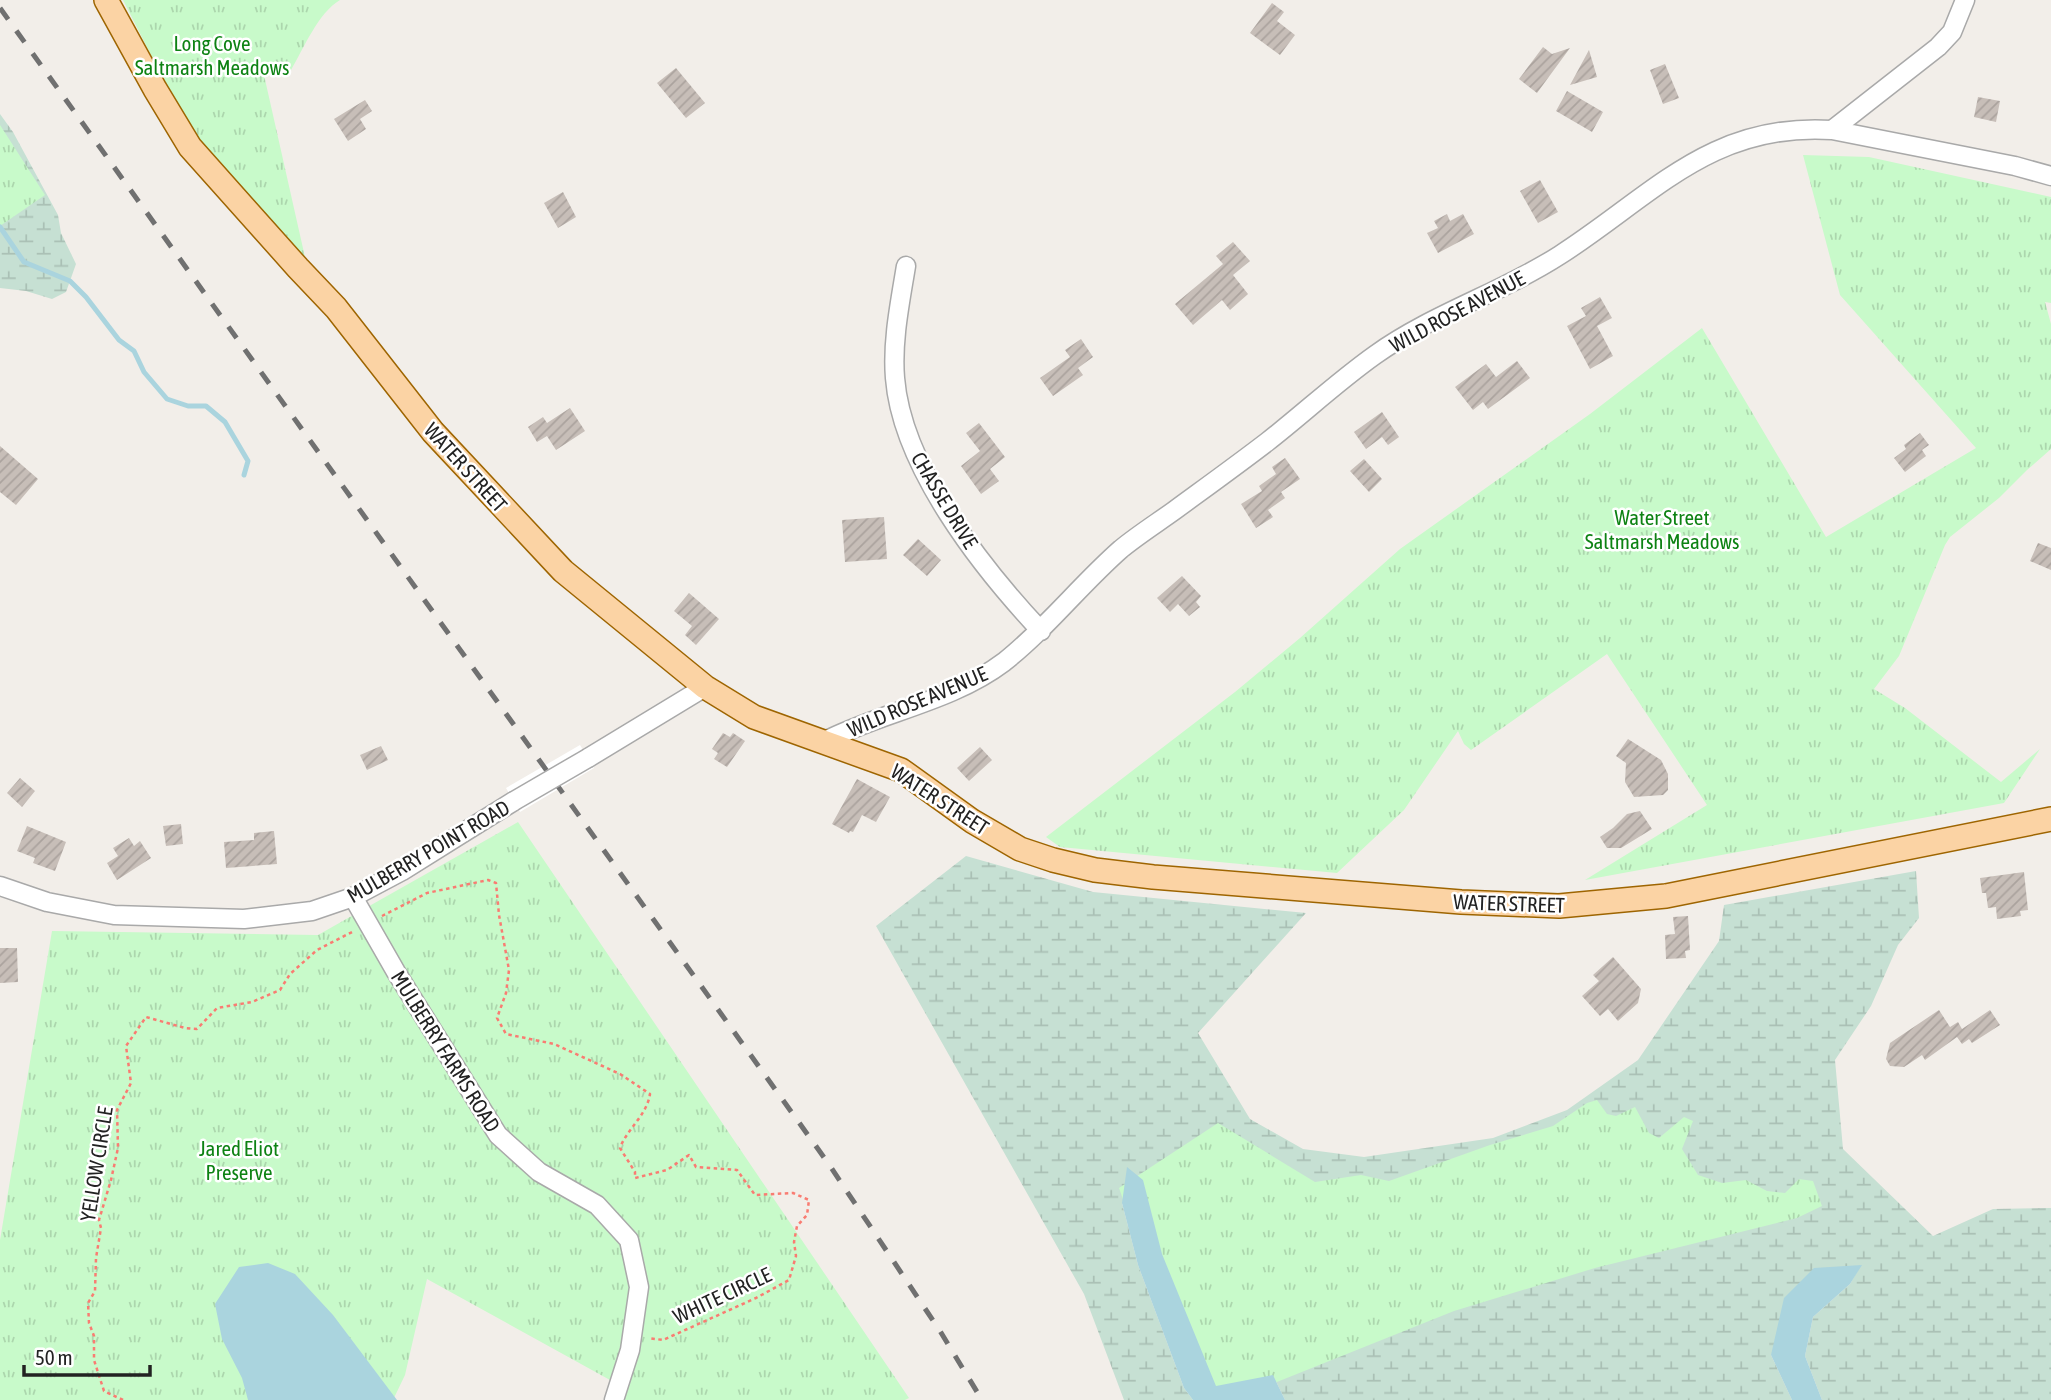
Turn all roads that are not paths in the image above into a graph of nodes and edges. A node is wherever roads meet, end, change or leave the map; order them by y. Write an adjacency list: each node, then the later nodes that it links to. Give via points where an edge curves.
1 (106, 0): 7 (main road, WATER STREET, via 190,147 336,308 433,432 563,571)
2 (1965, 0): 3 (street, via 1952,32 1938,47)
3 (1832, 130): 4 (street, WILD ROSE AVENUE); 6 (street, WILD ROSE AVENUE, via 1776,132 1708,154 1541,267 1398,339 1126,545)
4 (2051, 176)
5 (906, 266): 6 (street, CHASSE DRIVE, via 895,380 914,450 968,541)
6 (1041, 631): 8 (street, WILD ROSE AVENUE, via 1004,662 970,682)
7 (705, 687): 8 (main road, WATER STREET, via 754,717); 11 (street, MULBERRY POINT ROAD, bridge)
8 (823, 742): 9 (main road, WATER STREET, via 901,770 972,821 1020,849 1053,860 1153,877 1461,902 1559,906 1665,896)
9 (2051, 819)
10 (0, 886): 11 (street, MULBERRY POINT ROAD, via 47,902 114,915 164,918 244,919 312,911)
11 (353, 897): 12 (street, MULBERRY FARMS ROAD, via 498,1135 539,1172 597,1205 629,1240 639,1287 630,1350)
12 (614, 1400)

